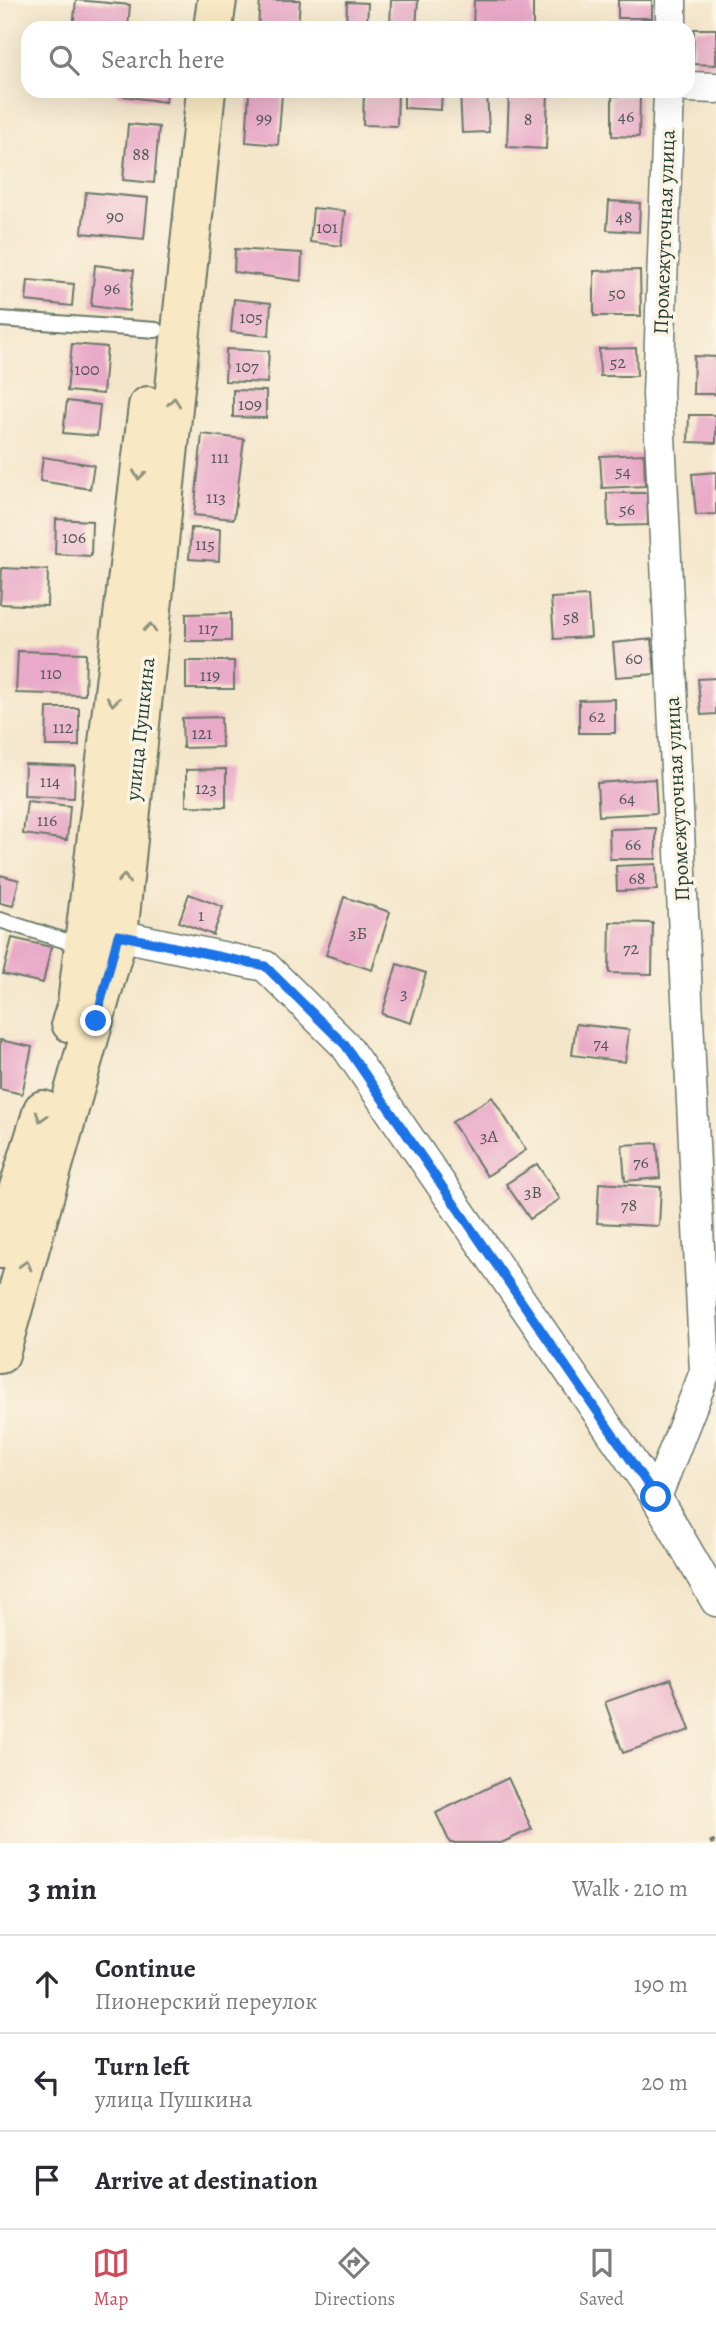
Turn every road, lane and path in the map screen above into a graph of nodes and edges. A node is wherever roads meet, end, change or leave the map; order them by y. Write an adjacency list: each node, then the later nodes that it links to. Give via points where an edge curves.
1 (198, 0): 4 (street)
2 (217, 0): 5 (street)
3 (671, 0): 6 (street)
4 (196, 21)
5 (214, 21)
6 (671, 21)
7 (695, 87): 8 (street)
8 (716, 88)
9 (186, 98): 13 (street, улица Пушкина)
10 (205, 98): 15 (street, улица Пушкина, one-way to 10)
11 (669, 98): 18 (street, Промежуточная улица, via 658,394 705,1372)
12 (0, 319): 13 (lane)
13 (156, 330): 15 (street, улица Пушкина, one-way to 15)
14 (0, 920): 15 (lane)
15 (101, 941): 16 (street, улица Пушкина, one-way to 16); 17 (street, улица Пушкина, one-way to 15); 18 (street, via 265,966 345,1045)
16 (0, 1249)
17 (0, 1354)
18 (656, 1497): 19 (street)
19 (716, 1601)
20 (716, 1840): 21 (path)
21 (710, 1843)

